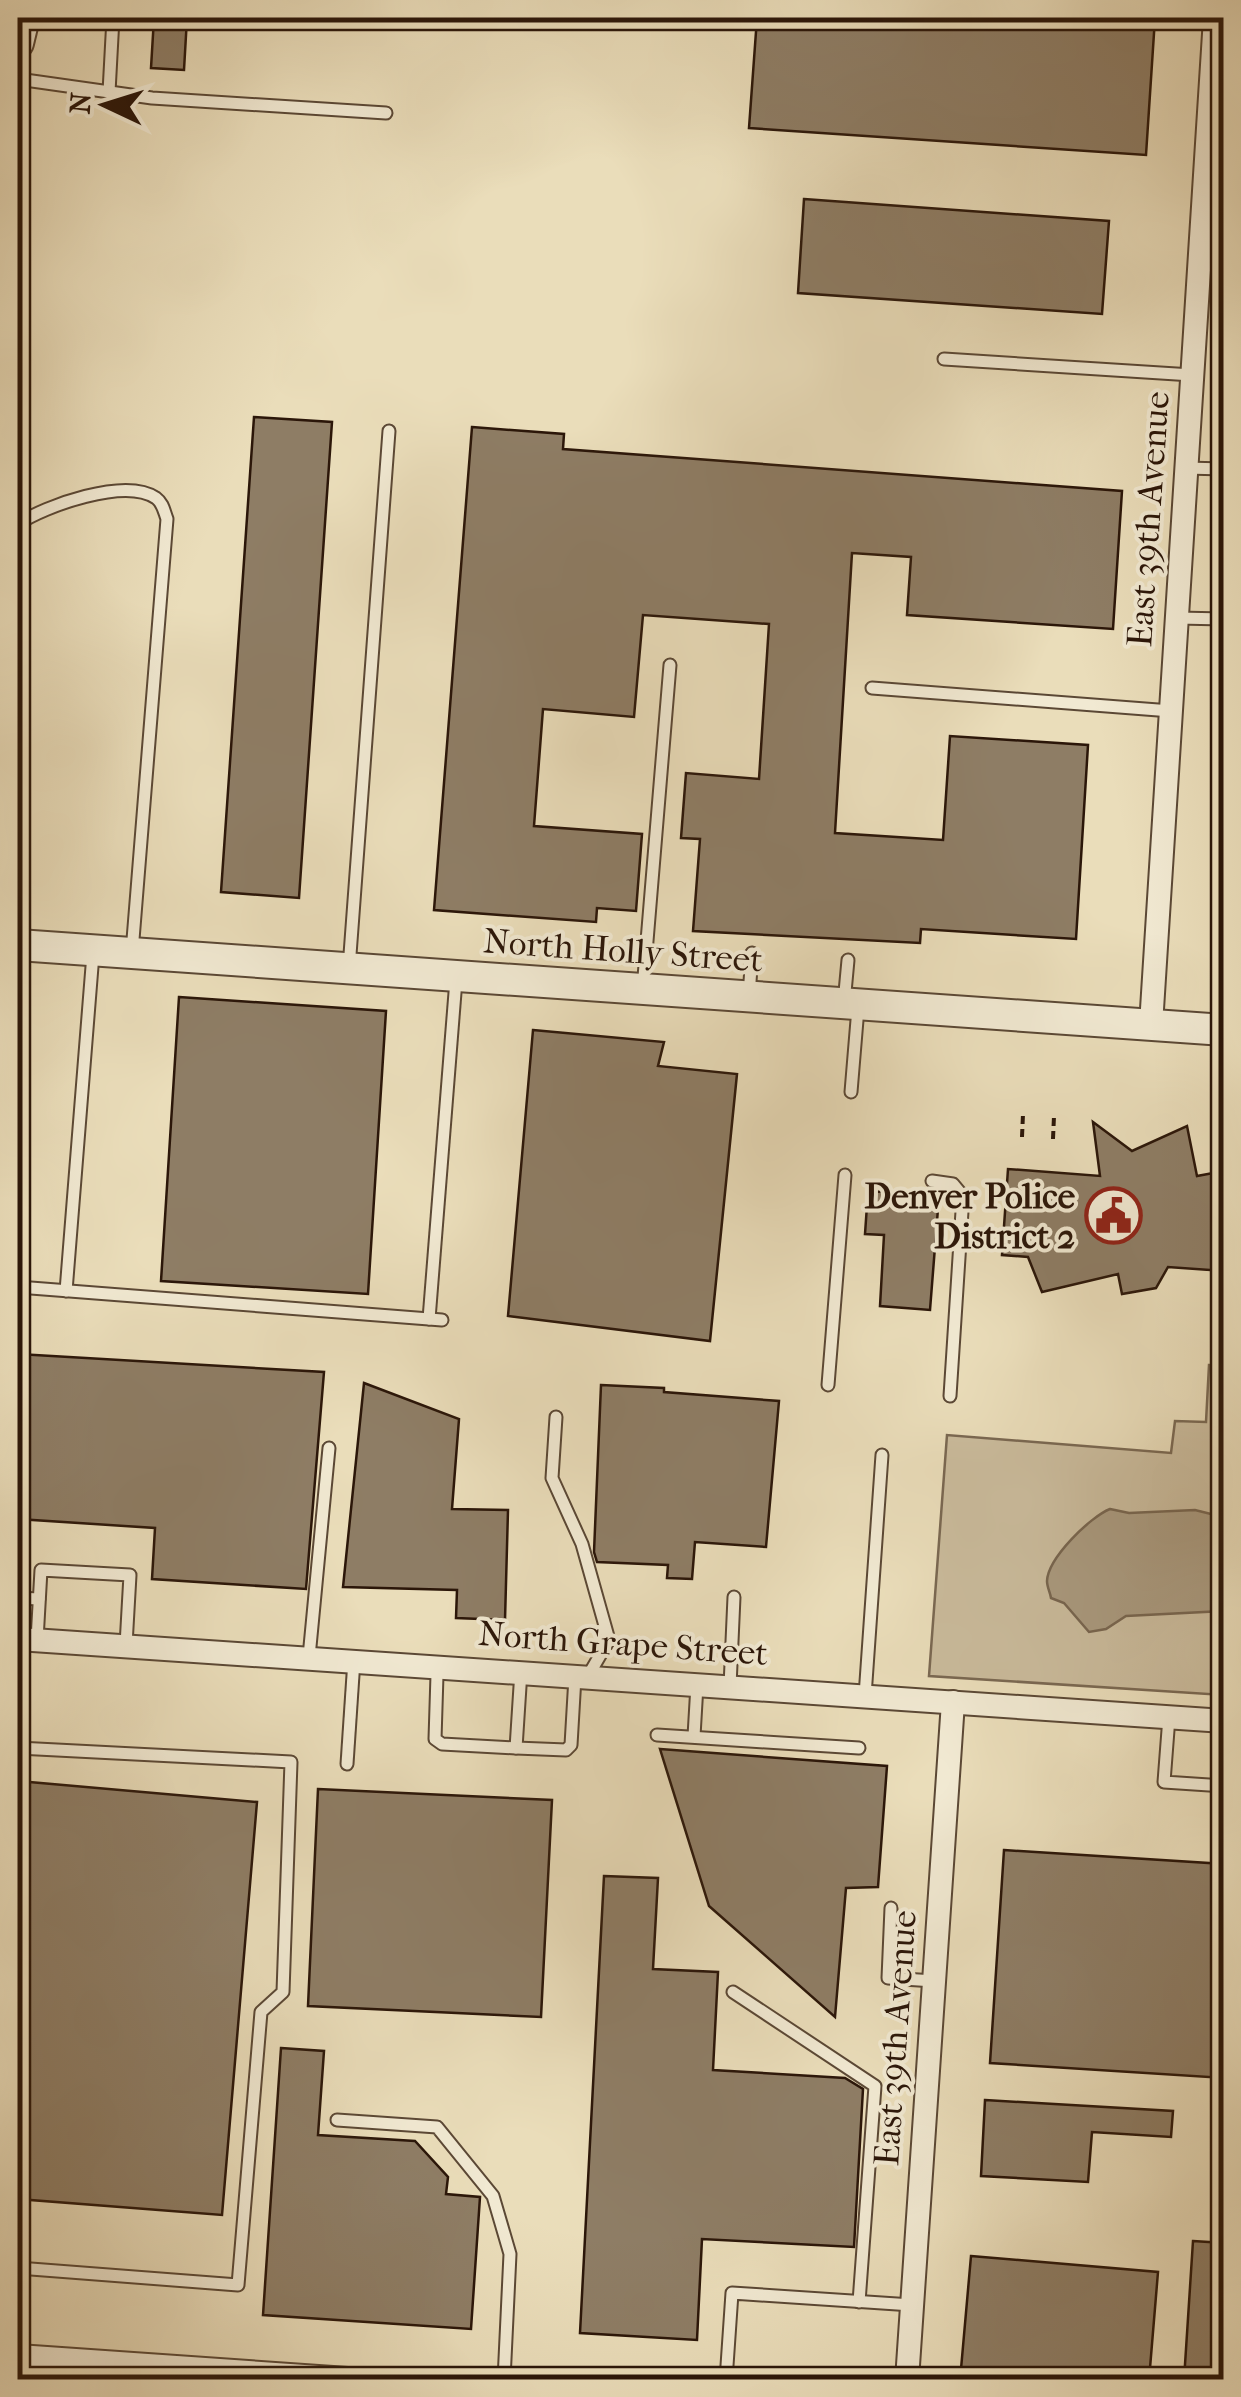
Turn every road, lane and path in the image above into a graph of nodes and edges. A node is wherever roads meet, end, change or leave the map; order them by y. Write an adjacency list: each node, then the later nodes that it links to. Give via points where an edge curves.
1 (24, 18): 4 (street)
2 (112, 18): 6 (lane)
3 (1215, 18): 9 (street, East 39th Avenue)
4 (18, 43)
5 (18, 79): 6 (lane)
6 (109, 92): 7 (lane)
7 (386, 113)
8 (944, 359): 9 (lane)
9 (1192, 375): 11 (street, East 39th Avenue)
10 (389, 431): 24 (lane)
11 (1186, 468): 12 (lane); 14 (street, East 39th Avenue)
12 (1224, 470)
13 (18, 524): 21 (lane, via 68,502 132,492 154,496 167,519)
14 (1178, 618): 15 (lane); 18 (street, East 39th Avenue)
15 (1224, 619)
16 (670, 665): 26 (lane)
17 (872, 688): 18 (lane)
18 (1171, 711): 29 (street, East 39th Avenue)
19 (18, 944): 20 (street, North Holly Street)
20 (94, 950): 21 (street, North Holly Street); 39 (lane)
21 (132, 952): 24 (street, North Holly Street)
22 (752, 953): 27 (lane)
23 (848, 960): 28 (lane)
24 (349, 968): 25 (street, North Holly Street)
25 (456, 976): 26 (street, North Holly Street); 39 (lane, via 436,1320)
26 (644, 988): 27 (street, North Holly Street)
27 (749, 996): 28 (street, North Holly Street)
28 (851, 1004): 29 (street, North Holly Street); 31 (lane)
29 (1151, 1025): 30 (street, North Holly Street)
30 (1224, 1030)
31 (851, 1092)
32 (1024, 1114): 34 (path)
33 (1054, 1116): 35 (path)
34 (1022, 1137)
35 (1053, 1139)
36 (845, 1175): 40 (lane)
37 (932, 1180): 41 (lane, via 953,1184 964,1196)
38 (18, 1287): 39 (lane)
39 (66, 1291)
40 (828, 1386)
41 (950, 1396)
42 (556, 1416): 54 (lane, via 552,1478 582,1544 609,1640)
43 (328, 1448): 50 (lane)
44 (882, 1455): 57 (lane)
45 (734, 1597): 56 (lane)
46 (18, 1598): 47 (lane)
47 (39, 1599): 48 (lane); 49 (lane, via 41,1570 130,1575)
48 (27, 1639): 49 (street, North Grape Street)
49 (126, 1646): 50 (street, North Grape Street)
50 (309, 1657): 51 (street, North Grape Street)
51 (354, 1660): 52 (street, North Grape Street); 66 (lane)
52 (521, 1671): 54 (street, North Grape Street); 64 (lane)
53 (437, 1675): 64 (lane, via 434,1738)
54 (582, 1675): 55 (street, North Grape Street); 64 (lane, via 572,1745)
55 (697, 1685): 56 (street, North Grape Street); 62 (lane)
56 (730, 1686): 57 (street, North Grape Street)
57 (866, 1696): 58 (street, North Grape Street)
58 (953, 1702): 59 (street, North Grape Street); 69 (street, East 39th Avenue)
59 (1169, 1717): 60 (street, North Grape Street); 67 (lane, via 1164,1782)
60 (1224, 1721)
61 (657, 1736): 62 (lane)
62 (694, 1736): 65 (lane)
63 (18, 1748): 72 (lane, via 291,1762 283,1992 261,2012 238,2285)
64 (516, 1748)
65 (860, 1748)
66 (347, 1764)
67 (1224, 1786)
68 (891, 1908): 69 (lane, via 888,1978)
69 (934, 1982): 74 (street, East 39th Avenue)
70 (733, 1992): 73 (lane, via 874,2086)
71 (337, 2120): 79 (lane, via 437,2127 493,2196 510,2254)
72 (18, 2268)
73 (859, 2302): 74 (lane); 80 (lane, via 732,2293)
74 (912, 2305): 81 (street, East 39th Avenue)
75 (18, 2356): 76 (street)
76 (153, 2372): 77 (street)
77 (245, 2376): 78 (street)
78 (362, 2380)
79 (504, 2380)
80 (726, 2380)
81 (907, 2380)

